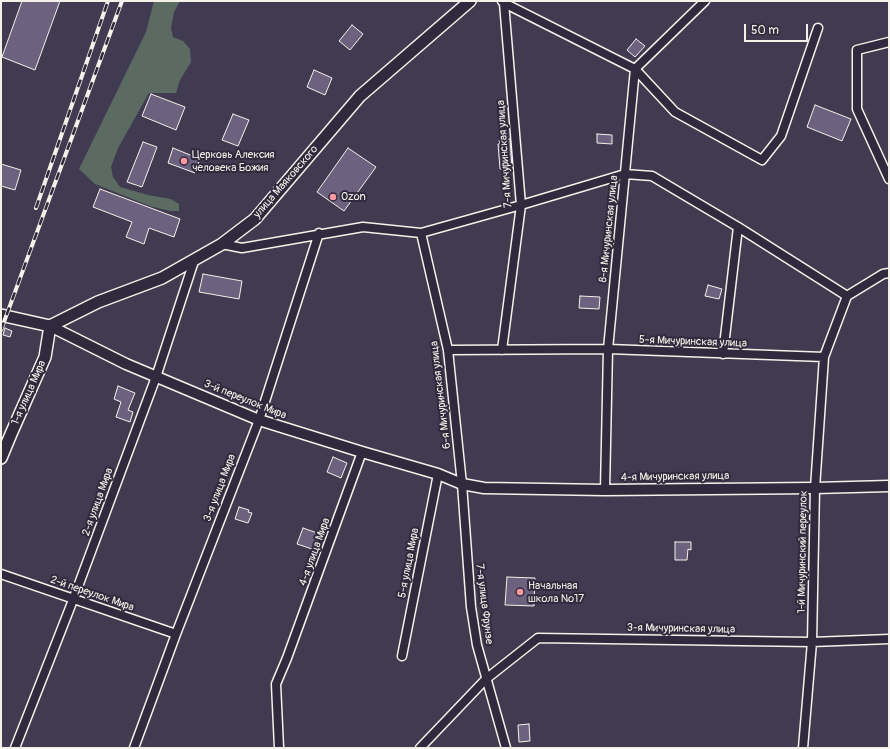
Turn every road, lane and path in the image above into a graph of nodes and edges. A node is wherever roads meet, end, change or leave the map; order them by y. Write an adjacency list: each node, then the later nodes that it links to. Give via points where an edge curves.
1 (470, 1): 13 (main road, улица Маяковского, via 360,96 255,219)
2 (705, 1): 6 (street)
3 (503, 2): 6 (street); 9 (street, 7-я Мичуринская улица)
4 (818, 28): 6 (street, via 781,136 762,160 675,112)
5 (889, 42): 8 (street, via 857,50 857,109)
6 (634, 69): 7 (street, 8-я Мичуринская улица)
7 (625, 174): 9 (street); 10 (street, via 652,176); 19 (street, 8-я Мичуринская улица)
8 (889, 179)
9 (521, 205): 12 (street); 21 (street, 7-я Мичуринская улица)
10 (738, 227): 16 (street); 22 (street)
11 (319, 233): 12 (street, via 363,226); 13 (street, via 242,248); 25 (street, 3-я улица Мира)
12 (421, 234): 20 (street, 6-я Мичуринская улица)
13 (222, 244): 14 (main road, улица Маяковского)
14 (194, 261): 18 (main road, улица Маяковского, via 162,278 98,302); 24 (street, 2-я улица Мира)
15 (889, 273): 16 (street, via 883,274)
16 (847, 296): 23 (street)
17 (1, 315): 18 (main road)
18 (50, 326): 24 (street, 3-й переулок Мира); 27 (main road, 1-я улица Мира, via 45,357)
19 (608, 349): 21 (street, 5-я Мичуринская улица); 22 (street, 5-я Мичуринская улица); 32 (street, 8-я Мичуринская улица)
20 (448, 350): 21 (street, 5-я Мичуринская улица); 29 (street, 6-я Мичуринская улица)
21 (502, 350)
22 (723, 354): 23 (street, 5-я Мичуринская улица)
23 (824, 357): 31 (street, 1-й Мичуринский переулок)
24 (156, 377): 25 (street, 3-й переулок Мира); 34 (street, 2-я улица Мира)
25 (259, 420): 26 (street, 3-й переулок Мира); 35 (street, 3-я улица Мира)
26 (362, 452): 28 (street, 3-й переулок Мира); 42 (street, 4-я улица Мира, via 288,658 276,684)
27 (1, 458)
28 (438, 474): 29 (street, 3-й переулок Мира); 38 (street, 5-я улица Мира)
29 (462, 484): 32 (street, 4-я Мичуринская улица, via 484,488); 39 (street, 7-я улица Фрунзе, via 471,607 477,646)
30 (889, 486): 31 (street, 4-я Мичуринская улица)
31 (815, 488): 32 (street, 4-я Мичуринская улица); 37 (street, 1-й Мичуринский переулок)
32 (606, 490)
33 (1, 574): 34 (street, 2-й переулок Мира)
34 (73, 600): 35 (street, 2-й переулок Мира); 40 (street, 2-я улица Мира)
35 (176, 634): 41 (street, 3-я улица Мира)
36 (889, 639): 37 (street, 3-я Мичуринская улица)
37 (812, 642): 39 (street, 3-я Мичуринская улица, via 538,638); 45 (street, 1-й Мичуринский переулок)
38 (402, 656)
39 (486, 679): 43 (street, 3-я Мичуринская улица); 44 (street, 7-я улица Фрунзе)
40 (15, 748)
41 (134, 748)
42 (279, 748)
43 (420, 748)
44 (506, 748)
45 (803, 748)

